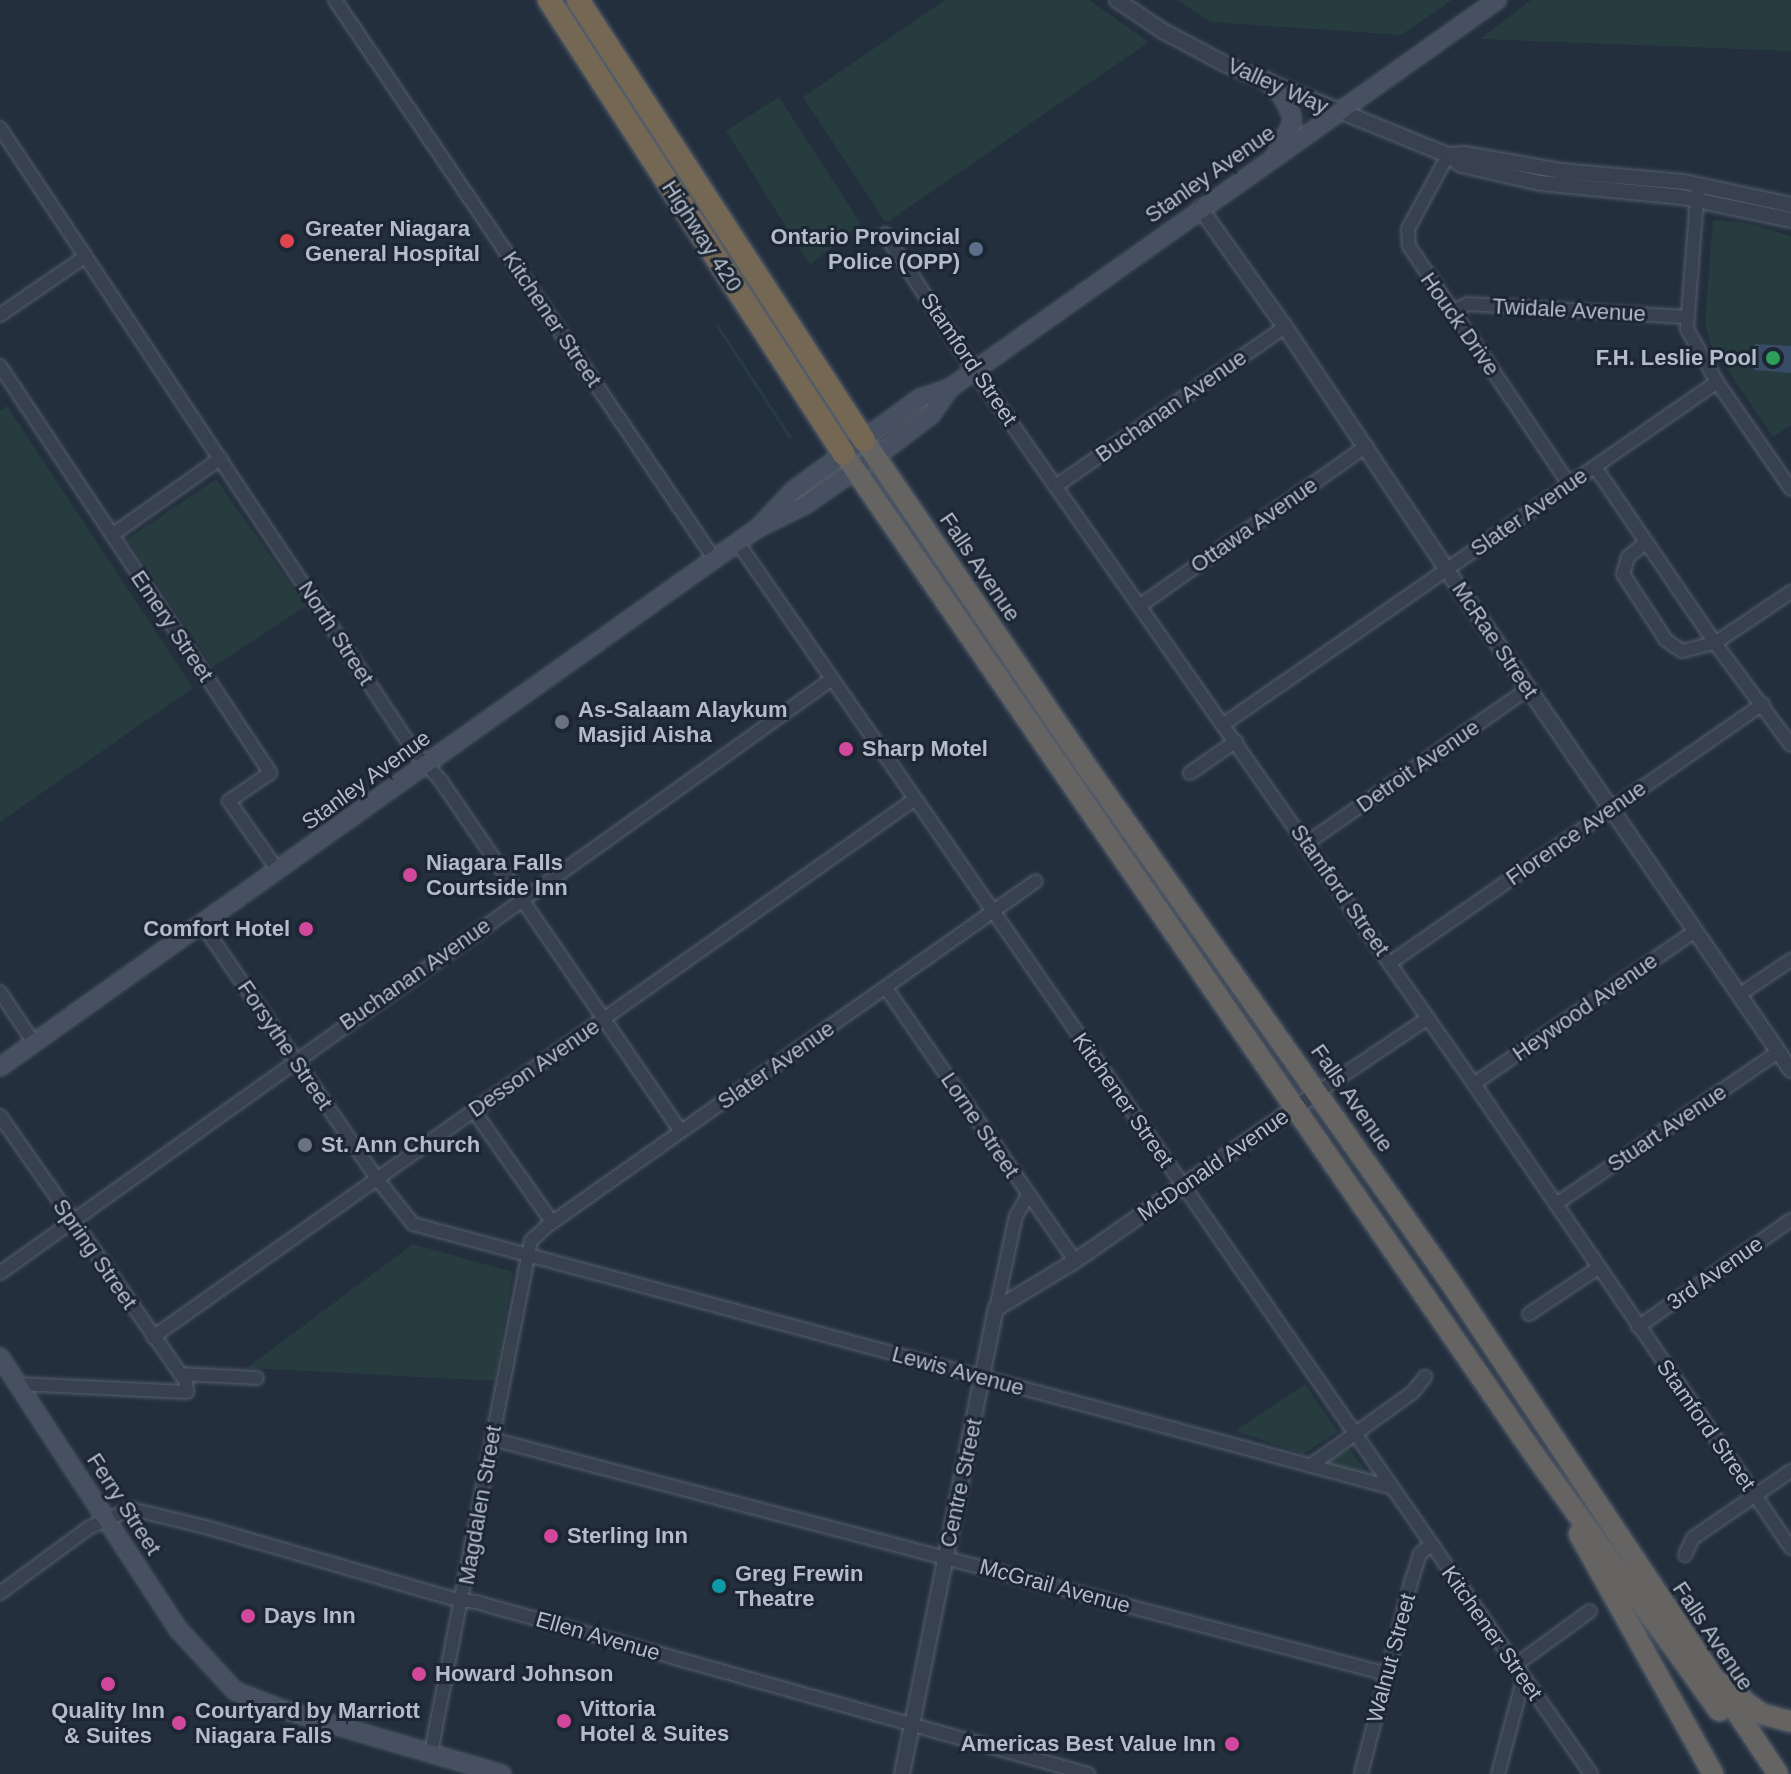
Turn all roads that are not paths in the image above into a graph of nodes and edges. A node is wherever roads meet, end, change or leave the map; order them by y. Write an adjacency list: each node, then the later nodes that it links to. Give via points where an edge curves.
1 (335, 0): 34 (street, Kitchener Street)
2 (549, 0): 25 (highway, Highway 420)
3 (578, 0): 25 (highway, Highway 420)
4 (1117, 0): 6 (street, Valley Way, via 1163,31)
5 (1497, 0): 7 (main road, Stanley Avenue)
6 (1267, 81): 7 (street, Valley Way); 10 (main road, via 1293,117 1286,138)
7 (1338, 112): 9 (street, Valley Way); 10 (main road, Stanley Avenue)
8 (0, 128): 16 (street, North Street)
9 (1448, 155): 11 (street, Valley Way); 17 (street, Houck Drive, via 1408,229 1409,246)
10 (1269, 160): 13 (main road, Stanley Avenue)
11 (1697, 192): 12 (street, Valley Way); 14 (street, Valley Way); 19 (street)
12 (1791, 205)
13 (1200, 208): 20 (street, McRae Street); 22 (main road, Stanley Avenue)
14 (1791, 220)
15 (885, 234): 22 (street, Stamford Street)
16 (86, 256): 18 (street); 26 (street, North Street)
17 (1452, 312): 19 (street, Twidale Avenue, via 1468,304); 28 (street, Houck Drive)
18 (0, 315)
19 (1688, 317): 23 (street, via 1692,342)
20 (1285, 327): 24 (street, McRae Street); 29 (street, Buchanan Avenue)
21 (0, 366): 31 (street, Emery Street)
22 (974, 370): 25 (main road, Stanley Avenue, via 950,388 920,398); 29 (street, Stamford Street)
23 (1717, 382): 27 (street, Slater Avenue); 30 (street)
24 (1366, 446): 35 (street, McRae Street); 37 (street, Ottawa Avenue)
25 (861, 457): 32 (main road, Stanley Avenue, via 779,502); 69 (highway, Falls Avenue); 70 (highway, Falls Avenue)
26 (221, 458): 31 (street); 45 (street, North Street, via 412,748)
27 (1595, 467): 28 (street, Slater Avenue); 33 (street)
28 (1569, 484): 35 (street, Slater Avenue)
29 (1056, 486): 37 (street, Stamford Street)
30 (1791, 489)
31 (112, 535): 50 (street, Emery Street, via 270,773 229,801)
32 (738, 543): 34 (main road, Stanley Avenue); 39 (street, Kitchener Street)
33 (1645, 543): 38 (street); 38 (street, via 1628,557 1623,574 1666,640 1682,651)
34 (715, 560): 45 (main road, Stanley Avenue)
35 (1446, 569): 40 (street, McRae Street); 42 (street, Slater Avenue)
36 (1791, 592): 38 (street)
37 (1141, 605): 42 (street, Stamford Street)
38 (1715, 643): 41 (street)
39 (832, 679): 47 (street, Kitchener Street); 52 (street, Buchanan Avenue)
40 (1528, 689): 48 (street, McRae Street); 49 (street, Detroit Avenue)
41 (1763, 704): 44 (street); 48 (street, Florence Avenue)
42 (1224, 724): 43 (street, Stamford Street)
43 (1236, 741): 46 (street); 49 (street, Stamford Street)
44 (1791, 745)
45 (427, 763): 50 (main road, Stanley Avenue); 52 (street, North Street)
46 (1190, 773)
47 (915, 799): 53 (street, Kitchener Street); 61 (street, Desson Avenue)
48 (1611, 809): 55 (street, McRae Street); 57 (street, Florence Avenue)
49 (1307, 843): 57 (street, Stamford Street)
50 (278, 871): 54 (main road, Stanley Avenue)
51 (1036, 881): 53 (street, Slater Avenue)
52 (522, 899): 61 (street, North Street); 65 (street, Buchanan Avenue)
53 (992, 912): 58 (street, Slater Avenue); 75 (street, Kitchener Street)
54 (202, 924): 63 (main road, Stanley Avenue); 65 (street, Forsythe Street)
55 (1695, 931): 60 (street, McRae Street); 68 (street, Heywood Avenue)
56 (1791, 960): 60 (street)
57 (1390, 963): 62 (street, Stamford Street)
58 (886, 988): 73 (street, Slater Avenue); 76 (street, Lorne Street)
59 (0, 992): 63 (street)
60 (1739, 995): 64 (street, McRae Street)
61 (604, 1018): 71 (street, Desson Avenue); 73 (street, North Street)
62 (1428, 1018): 68 (street, Stamford Street); 69 (street, McDonald Avenue)
63 (34, 1043): 66 (main road, Stanley Avenue)
64 (1778, 1052): 67 (street, McRae Street); 77 (street, Stuart Avenue)
65 (295, 1060): 74 (street, Forsythe Street); 79 (street, Buchanan Avenue)
66 (0, 1067)
67 (1791, 1070)
68 (1474, 1084): 77 (street, Stamford Street)
69 (1318, 1092): 70 (street, McDonald Avenue); 105 (highway, Falls Avenue)
70 (1295, 1108): 75 (street, McDonald Avenue); 97 (highway, Falls Avenue)
71 (474, 1111): 74 (street, Desson Avenue); 80 (street)
72 (0, 1116): 79 (street, Spring Street)
73 (681, 1131): 80 (street, Slater Avenue)
74 (377, 1179): 81 (street, Forsythe Street, via 413,1224); 88 (street, Desson Avenue)
75 (1183, 1186): 82 (street, McDonald Avenue); 95 (street, Kitchener Street)
76 (1028, 1195): 82 (street, Lorne Street); 85 (street, Centre Street, via 1016,1216)
77 (1556, 1204): 83 (street, Stamford Street)
78 (1791, 1220): 87 (street, 3rd Avenue)
79 (70, 1221): 84 (street, Buchanan Avenue); 88 (street, Spring Street)
80 (552, 1222): 81 (street, Slater Avenue, via 531,1241)
81 (527, 1257): 93 (street, Lewis Avenue); 96 (street, Magdalen Street)
82 (1075, 1261): 85 (street, McDonald Avenue)
83 (1598, 1268): 86 (street); 87 (street, Stamford Street)
84 (0, 1273)
85 (996, 1309): 93 (street, Centre Street)
86 (1529, 1314)
87 (1638, 1327): 101 (street, Stamford Street)
88 (153, 1337): 90 (street, Spring Street)
89 (0, 1357): 94 (main road, Ferry Street)
90 (180, 1374): 92 (street); 94 (street, Spring Street, via 187,1392)
91 (1425, 1377): 95 (street, via 1412,1393)
92 (257, 1378)
93 (983, 1378): 98 (street, Lewis Avenue); 107 (street, Centre Street)
94 (18, 1384): 102 (main road, Ferry Street)
95 (1354, 1433): 98 (street); 100 (street, Kitchener Street)
96 (492, 1439): 107 (street, McGrail Avenue); 109 (street, Magdalen Street)
97 (1536, 1457): 123 (highway); 124 (highway, Falls Avenue)
98 (1310, 1466): 100 (street, Lewis Avenue)
99 (1791, 1471): 101 (street)
100 (1390, 1487): 103 (street, Kitchener Street)
101 (1755, 1496): 104 (street, Stamford Street); 106 (street, via 1693,1538)
102 (107, 1518): 108 (street); 109 (street, Ellen Avenue, via 131,1509 170,1517); 116 (main road, Ferry Street, via 178,1629 215,1672 249,1699)
103 (1430, 1545): 111 (street, Kitchener Street); 112 (street, Walnut Street, via 1420,1554)
104 (1791, 1548)
105 (1627, 1550): 114 (highway, via 1663,1587 1744,1701 1762,1714); 125 (highway, Falls Avenue)
106 (1685, 1555)
107 (946, 1556): 112 (street, McGrail Avenue); 115 (street, Centre Street)
108 (0, 1593)
109 (463, 1599): 115 (street, Ellen Avenue); 116 (street, Magdalen Street)
110 (1590, 1611): 111 (street)
111 (1517, 1664): 113 (street, Kitchener Street)
112 (1387, 1674): 120 (street, Walnut Street)
113 (1524, 1677): 121 (street); 122 (street, Kitchener Street)
114 (1791, 1722)
115 (912, 1725): 118 (street, Centre Street); 119 (street, Ellen Avenue)
116 (431, 1752): 117 (main road, Ferry Street)
117 (502, 1774)
118 (902, 1774)
119 (1088, 1774)
120 (1361, 1774)
121 (1498, 1774)
122 (1591, 1774)
123 (1713, 1774)
124 (1762, 1774)
125 (1778, 1774)

